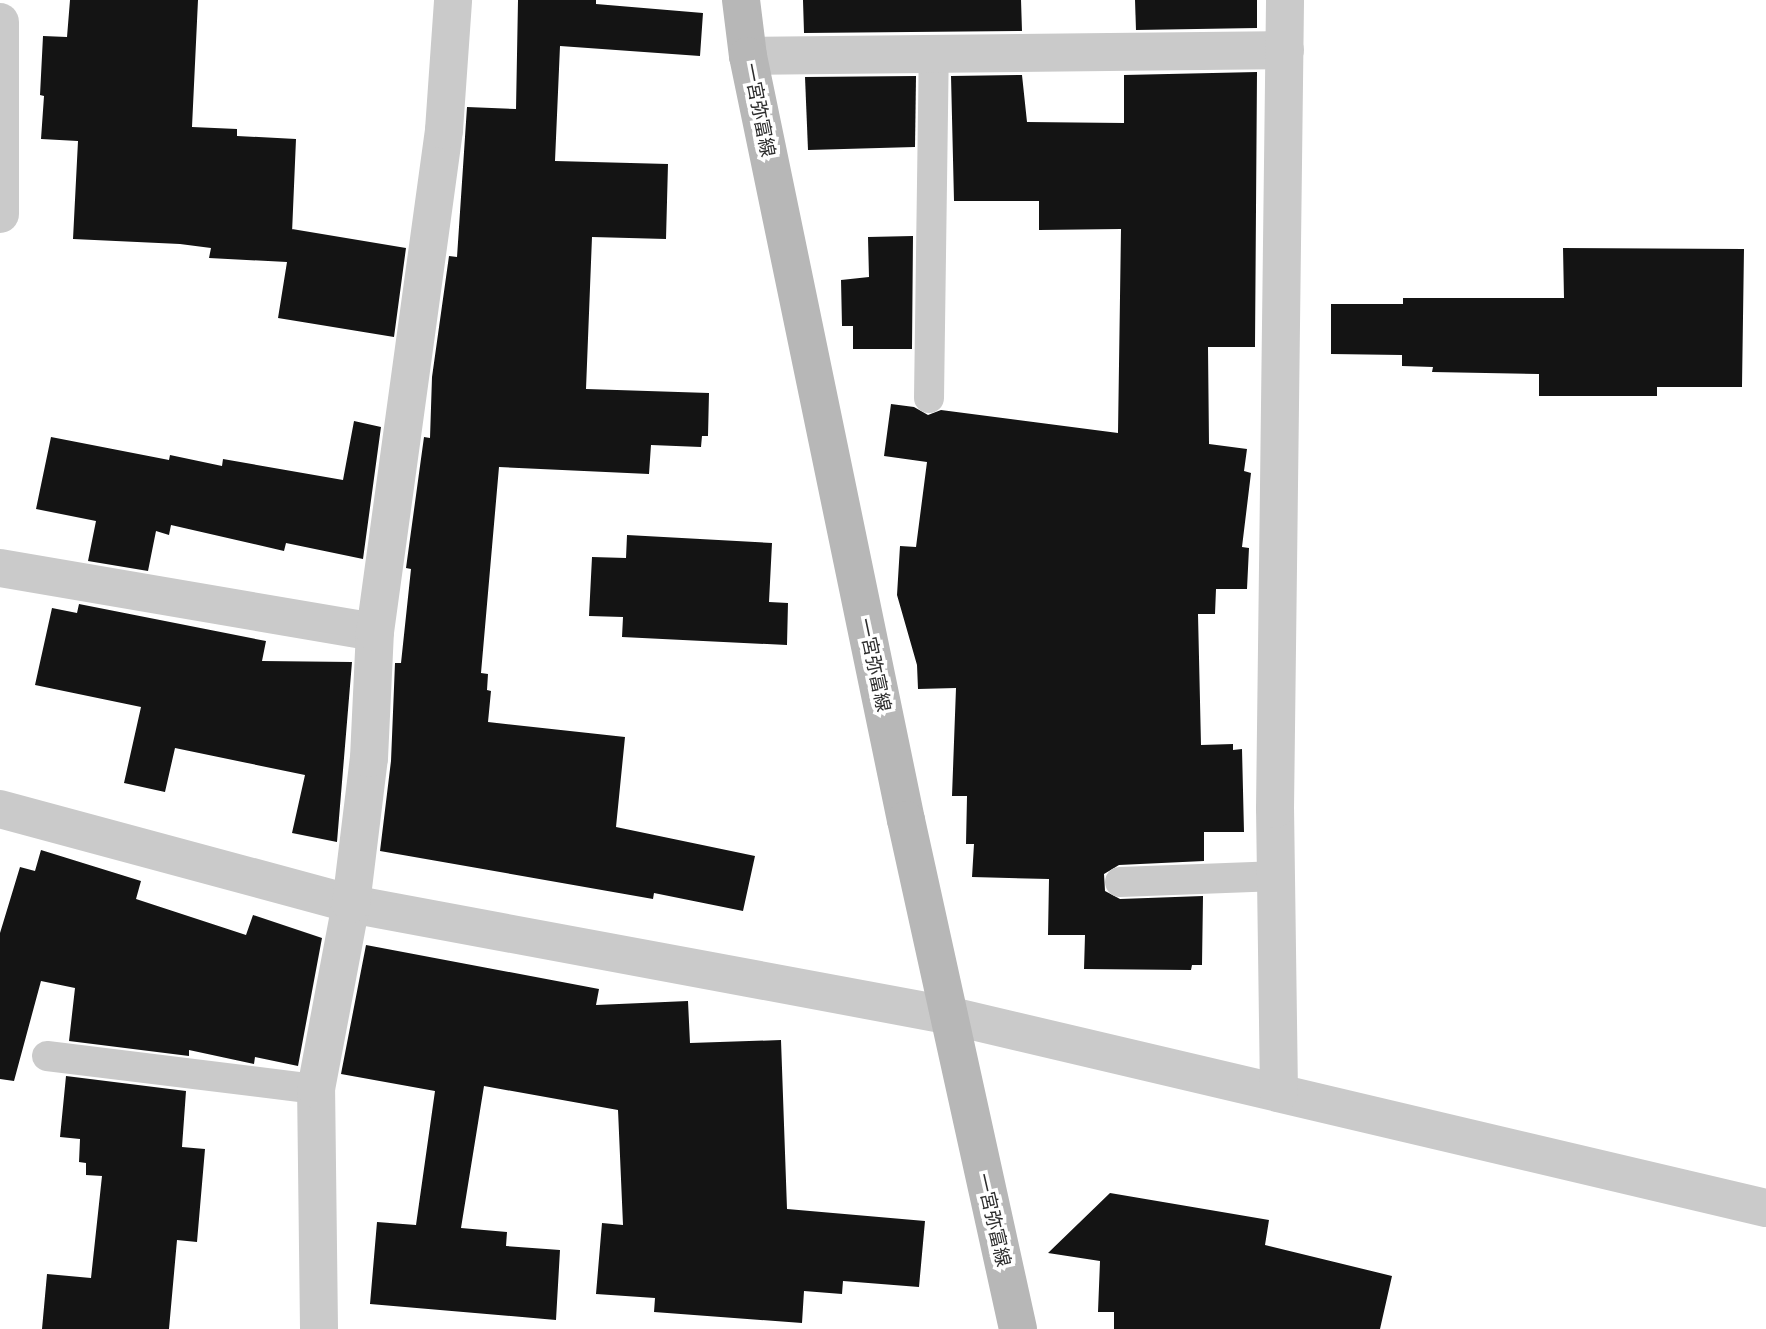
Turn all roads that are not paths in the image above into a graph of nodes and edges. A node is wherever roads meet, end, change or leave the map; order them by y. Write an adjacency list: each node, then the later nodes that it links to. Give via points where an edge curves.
1 (453, 0): 11 (street, via 444,130)
2 (741, 0): 7 (main road, 一宮弥富線)
3 (1285, 0): 5 (street)
4 (0, 22): 8 (street)
5 (1285, 50): 6 (street); 13 (street)
6 (934, 54): 7 (street); 9 (lane)
7 (748, 56): 16 (main road, 一宮弥富線)
8 (0, 214)
9 (929, 398)
10 (0, 568): 11 (street)
11 (375, 632): 15 (street, via 369,758)
12 (2, 815): 15 (street)
13 (1276, 876): 14 (lane); 19 (street)
14 (1120, 882)
15 (351, 904): 16 (street); 18 (street)
16 (947, 1015): 19 (street); 22 (main road, 一宮弥富線)
17 (47, 1056): 18 (lane)
18 (316, 1089): 21 (street)
19 (1279, 1093): 20 (street)
20 (1766, 1208)
21 (318, 1329)
22 (1018, 1329)

